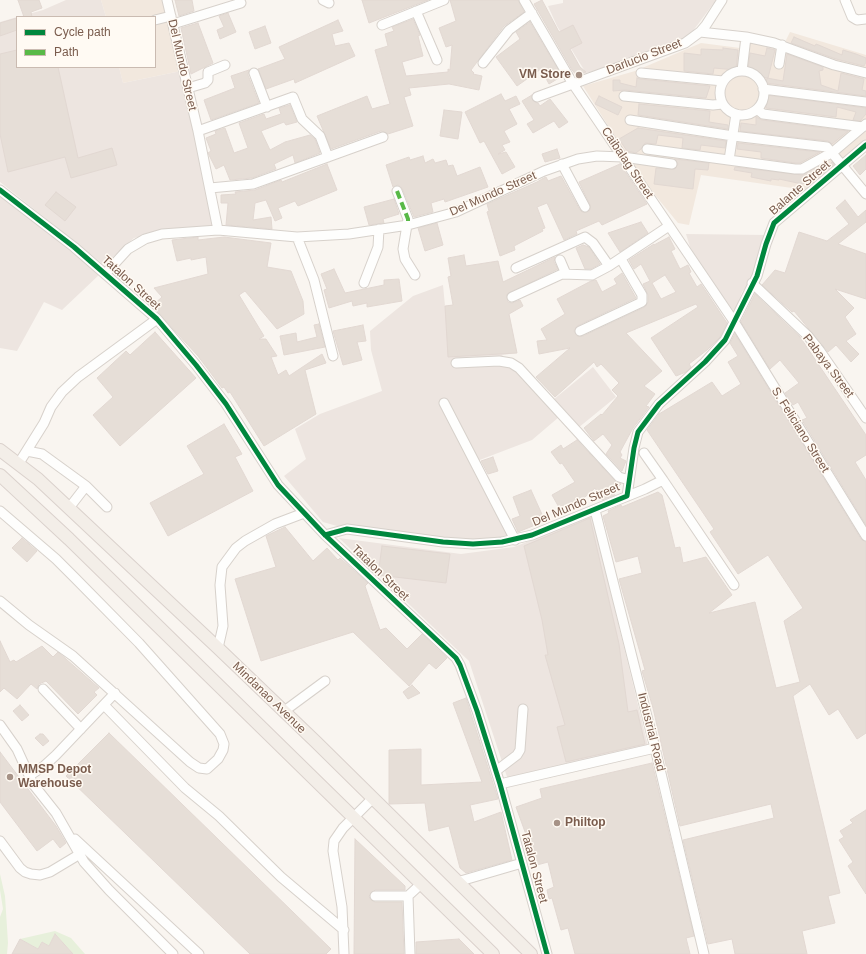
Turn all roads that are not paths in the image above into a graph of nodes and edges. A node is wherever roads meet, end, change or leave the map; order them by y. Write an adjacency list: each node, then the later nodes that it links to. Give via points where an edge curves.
1 (167, 0): 11 (street, Del Mundo Street)
2 (444, 0): 7 (street)
3 (524, 0): 8 (street, Caibalag Street)
4 (722, 0): 13 (street, Darlucio Street)
5 (845, 0): 9 (street, via 852,17 857,20)
6 (241, 3): 11 (street)
7 (416, 11): 12 (street); 16 (street)
8 (532, 13): 17 (street, via 509,30); 25 (street, Caibalag Street)
9 (866, 19)
10 (156, 20): 11 (street)
11 (172, 20): 26 (street, Del Mundo Street)
12 (382, 25)
13 (700, 32): 14 (street); 25 (street, Darlucio Street, via 685,43)
14 (746, 37): 15 (street); 20 (street)
15 (782, 45): 18 (street); 23 (street, via 834,65)
16 (437, 60)
17 (483, 63)
18 (779, 64)
19 (225, 65): 26 (street, via 208,72 208,80 205,83)
20 (742, 71): 24 (street, via 728,76); 27 (street, via 756,76)
21 (254, 73): 32 (street)
22 (641, 73): 24 (street)
23 (866, 73)
24 (723, 81): 31 (street, via 719,92)
25 (573, 84): 29 (street, Darlucio Street); 44 (street, Caibalag Street)
26 (188, 88): 37 (street, Del Mundo Street)
27 (763, 89): 30 (street); 33 (street, via 763,100)
28 (624, 96): 31 (street)
29 (537, 97)
30 (866, 102)
31 (722, 104): 34 (street)
32 (267, 107): 37 (street); 43 (street, via 293,98 302,119 320,136)
33 (757, 109): 34 (street, via 747,114); 36 (street, via 763,114)
34 (736, 114): 38 (street)
35 (630, 120): 38 (street)
36 (864, 125): 42 (street)
37 (198, 131): 49 (street, Del Mundo Street)
38 (733, 136): 42 (street, via 827,147); 45 (street)
39 (383, 137): 43 (street)
40 (866, 145): 48 (street, Balante Street)
41 (647, 149): 45 (street)
42 (833, 152): 45 (street, via 809,166 795,169); 48 (street)
43 (328, 157): 49 (street, via 253,184)
44 (623, 157): 46 (street, Del Mundo Street, via 597,156); 47 (street, Del Mundo Street); 55 (street, Caibalag Street)
45 (729, 160)
46 (562, 164): 53 (street); 54 (street, Del Mundo Street, via 456,212)
47 (672, 164)
48 (843, 165): 52 (street); 67 (street, Balante Street, via 774,223 760,269)
49 (210, 188): 57 (street, Del Mundo Street)
50 (0, 190): 63 (street, Tatalon Street)
51 (397, 191): 54 (street, via 408,218)
52 (866, 194)
53 (585, 207)
54 (408, 225): 56 (street, Del Mundo Street); 65 (street, via 403,249 405,259)
55 (669, 226): 59 (street); 70 (street, Caibalag Street)
56 (379, 229): 58 (street, Del Mundo Street, via 349,234); 66 (street, via 378,247)
57 (218, 230): 58 (street, Del Mundo Street); 63 (street, Del Mundo Street, via 174,232 145,239 128,249)
58 (296, 237): 72 (street, via 314,280)
59 (621, 259): 61 (street); 71 (street, via 642,295 642,302)
60 (560, 260): 64 (street)
61 (609, 266): 62 (street, via 593,243 584,237); 64 (street, via 592,275)
62 (516, 268)
63 (106, 273): 69 (street, Tatalon Street)
64 (566, 274): 68 (street, via 556,276)
65 (414, 275)
66 (364, 283)
67 (752, 283): 70 (street, Balante Street); 75 (street, Pabaya Street, via 812,341)
68 (512, 297)
69 (157, 319): 77 (street, via 78,377 62,392); 89 (street, Tatalon Street, via 226,404 274,480)
70 (735, 323): 81 (street, Del Mundo Street, via 717,350 670,393 641,427 635,443); 91 (street, S. Feliciano Street)
71 (580, 331)
72 (333, 356)
73 (456, 363): 81 (street, via 499,361 511,363 519,368 619,477)
74 (444, 403): 92 (street)
75 (866, 418)
76 (0, 450): 79 (main road, Mindanao Avenue)
77 (27, 451): 79 (street); 83 (street, via 42,454)
78 (644, 453): 82 (street)
79 (19, 464): 86 (main road, Mindanao Avenue)
80 (0, 475): 109 (main road, Mindanao Avenue, via 75,544)
81 (629, 480): 84 (street, Del Mundo Street)
82 (663, 480): 84 (street); 93 (street)
83 (86, 486): 85 (street); 86 (street)
84 (627, 496): 87 (street, Del Mundo Street)
85 (107, 507)
86 (69, 508): 95 (main road, Mindanao Avenue)
87 (595, 510): 92 (street, Del Mundo Street); 104 (street, Industrial Road)
88 (0, 511): 98 (street, via 75,578 139,643 220,734 224,744 218,759 207,769 199,768)
89 (304, 513): 90 (street, Tatalon Street); 95 (street, via 275,524 245,540 222,567 220,585 223,626)
90 (326, 535): 92 (street, Del Mundo Street, via 347,529 443,542 486,544); 105 (street, Tatalon Street, via 456,658 468,685)
91 (866, 536)
92 (515, 540)
93 (734, 585)
94 (0, 601): 98 (street, via 73,656)
95 (218, 648): 101 (main road, Mindanao Avenue)
96 (325, 681): 101 (street)
97 (43, 689): 103 (street)
98 (115, 693): 99 (street)
99 (104, 705): 103 (street); 118 (street, via 180,783 224,821 286,882)
100 (523, 709): 105 (street, via 520,750)
101 (284, 712): 108 (main road, Mindanao Avenue)
102 (0, 725): 106 (street, via 18,749)
103 (80, 729): 106 (street, via 52,759)
104 (655, 748): 107 (street); 126 (street, Industrial Road)
105 (496, 771): 107 (street, Tatalon Street)
106 (29, 776): 110 (street)
107 (500, 784): 113 (street, Tatalon Street)
108 (372, 799): 109 (street); 114 (main road, Mindanao Avenue)
109 (354, 817): 115 (main road, Mindanao Avenue); 118 (street, via 334,841 333,851)
110 (69, 834): 112 (street); 120 (street)
111 (0, 841): 112 (street, via 20,868 31,874 50,872)
112 (80, 854): 119 (street, via 97,877)
113 (522, 864): 114 (street); 125 (street, Tatalon Street)
114 (457, 882): 124 (main road, Mindanao Avenue)
115 (421, 884): 117 (street); 123 (main road, Mindanao Avenue)
116 (375, 896): 117 (street)
117 (408, 896): 122 (street)
118 (344, 930): 121 (street)
119 (173, 954)
120 (199, 954)
121 (344, 954)
122 (410, 954)
123 (493, 954)
124 (531, 954)
125 (547, 954)
126 (704, 954)

